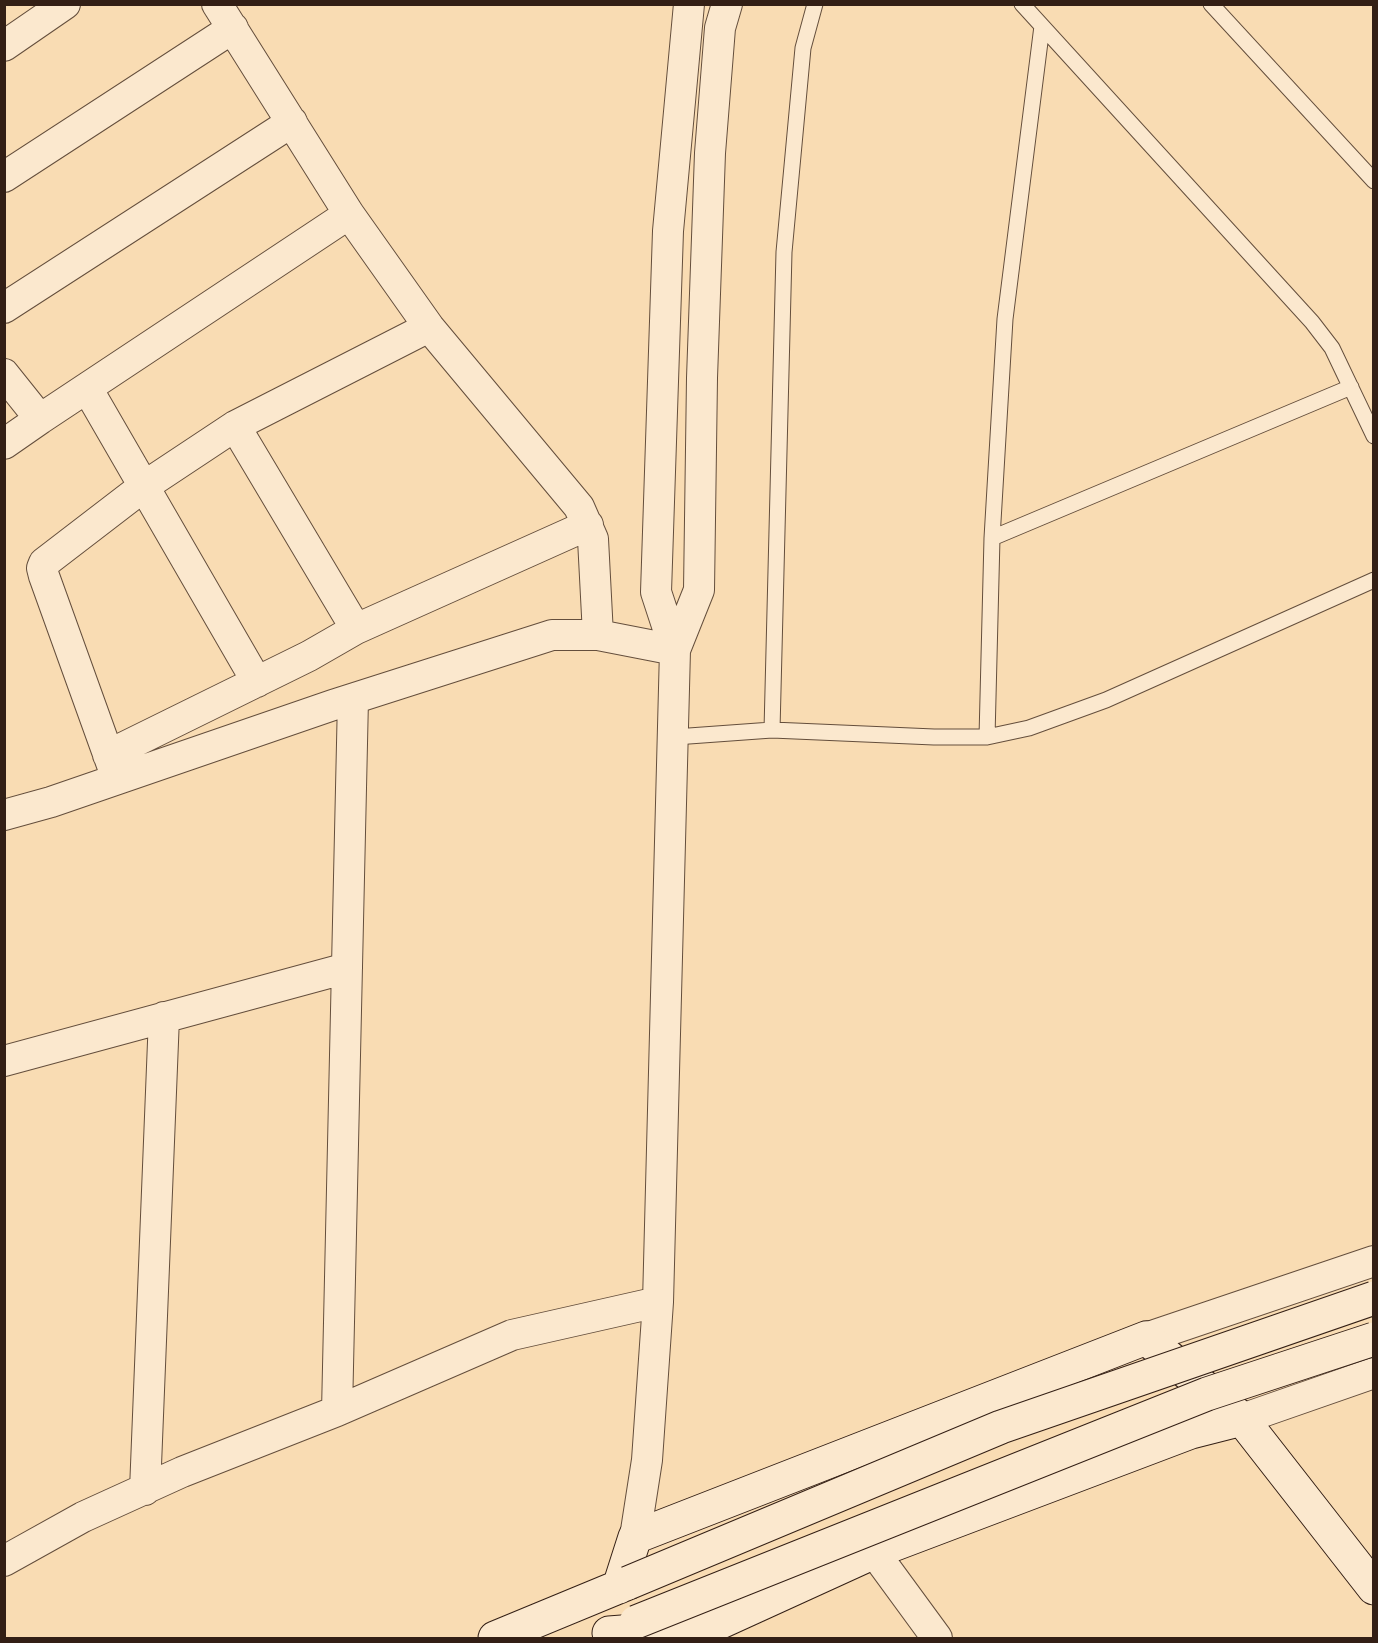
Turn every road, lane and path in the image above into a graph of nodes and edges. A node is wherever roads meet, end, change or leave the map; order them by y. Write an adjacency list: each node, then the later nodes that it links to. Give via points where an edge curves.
1 (65, 4): 9 (street)
2 (689, 4): 29 (street, via 668,231 656,592)
3 (727, 4): 29 (street, via 720,28 710,153 699,590)
4 (815, 4): 32 (lane, via 803,48 784,252)
5 (1022, 4): 8 (lane)
6 (1211, 4): 12 (lane)
7 (225, 16): 10 (street); 11 (street)
8 (1042, 26): 17 (lane, via 1312,322 1332,348); 25 (lane, via 1005,319)
9 (4, 46)
10 (292, 122): 13 (street); 14 (street)
11 (4, 177)
12 (1374, 182)
13 (349, 214): 15 (street); 18 (street)
14 (4, 308)
15 (429, 327): 20 (street); 24 (street, via 579,507)
16 (4, 374): 19 (street)
17 (1351, 387): 21 (lane); 25 (lane)
18 (87, 388): 19 (street); 23 (street)
19 (40, 419): 22 (street)
20 (235, 426): 23 (street); 27 (street)
21 (1374, 436)
22 (4, 444)
23 (144, 487): 30 (street); 35 (street, via 42,568)
24 (588, 525): 27 (street); 28 (street, via 593,539)
25 (992, 538): 34 (lane)
26 (1374, 580): 34 (lane, via 1106,700 1029,728)
27 (356, 629): 30 (street)
28 (598, 635): 29 (street); 31 (street, via 552,635)
29 (675, 650): 33 (street)
30 (257, 682): 35 (street)
31 (353, 699): 35 (street); 37 (street)
32 (772, 730): 33 (lane); 34 (lane)
33 (675, 737): 42 (street)
34 (987, 737)
35 (112, 767): 36 (street, via 51,802)
36 (4, 815)
37 (347, 968): 38 (street); 46 (street)
38 (164, 1017): 39 (street); 48 (street)
39 (4, 1061)
40 (1374, 1261): 43 (street)
41 (1374, 1298): 52 (main road, bridge, via 1001,1427)
42 (658, 1302): 46 (street, via 512,1335); 49 (street, via 647,1460)
43 (1146, 1338): 47 (main road); 49 (main road)
44 (1374, 1338): 54 (main road, bridge, via 1208,1394)
45 (1374, 1374): 47 (street)
46 (337, 1411): 48 (street)
47 (1242, 1419): 50 (main road, via 1191,1432); 53 (main road)
48 (144, 1490): 51 (street, via 82,1518)
49 (635, 1537): 52 (main road)
50 (874, 1552): 54 (main road, via 714,1625); 56 (street)
51 (4, 1561)
52 (623, 1585): 55 (main road)
53 (1374, 1588)
54 (613, 1633)
55 (495, 1638)
56 (937, 1638)

